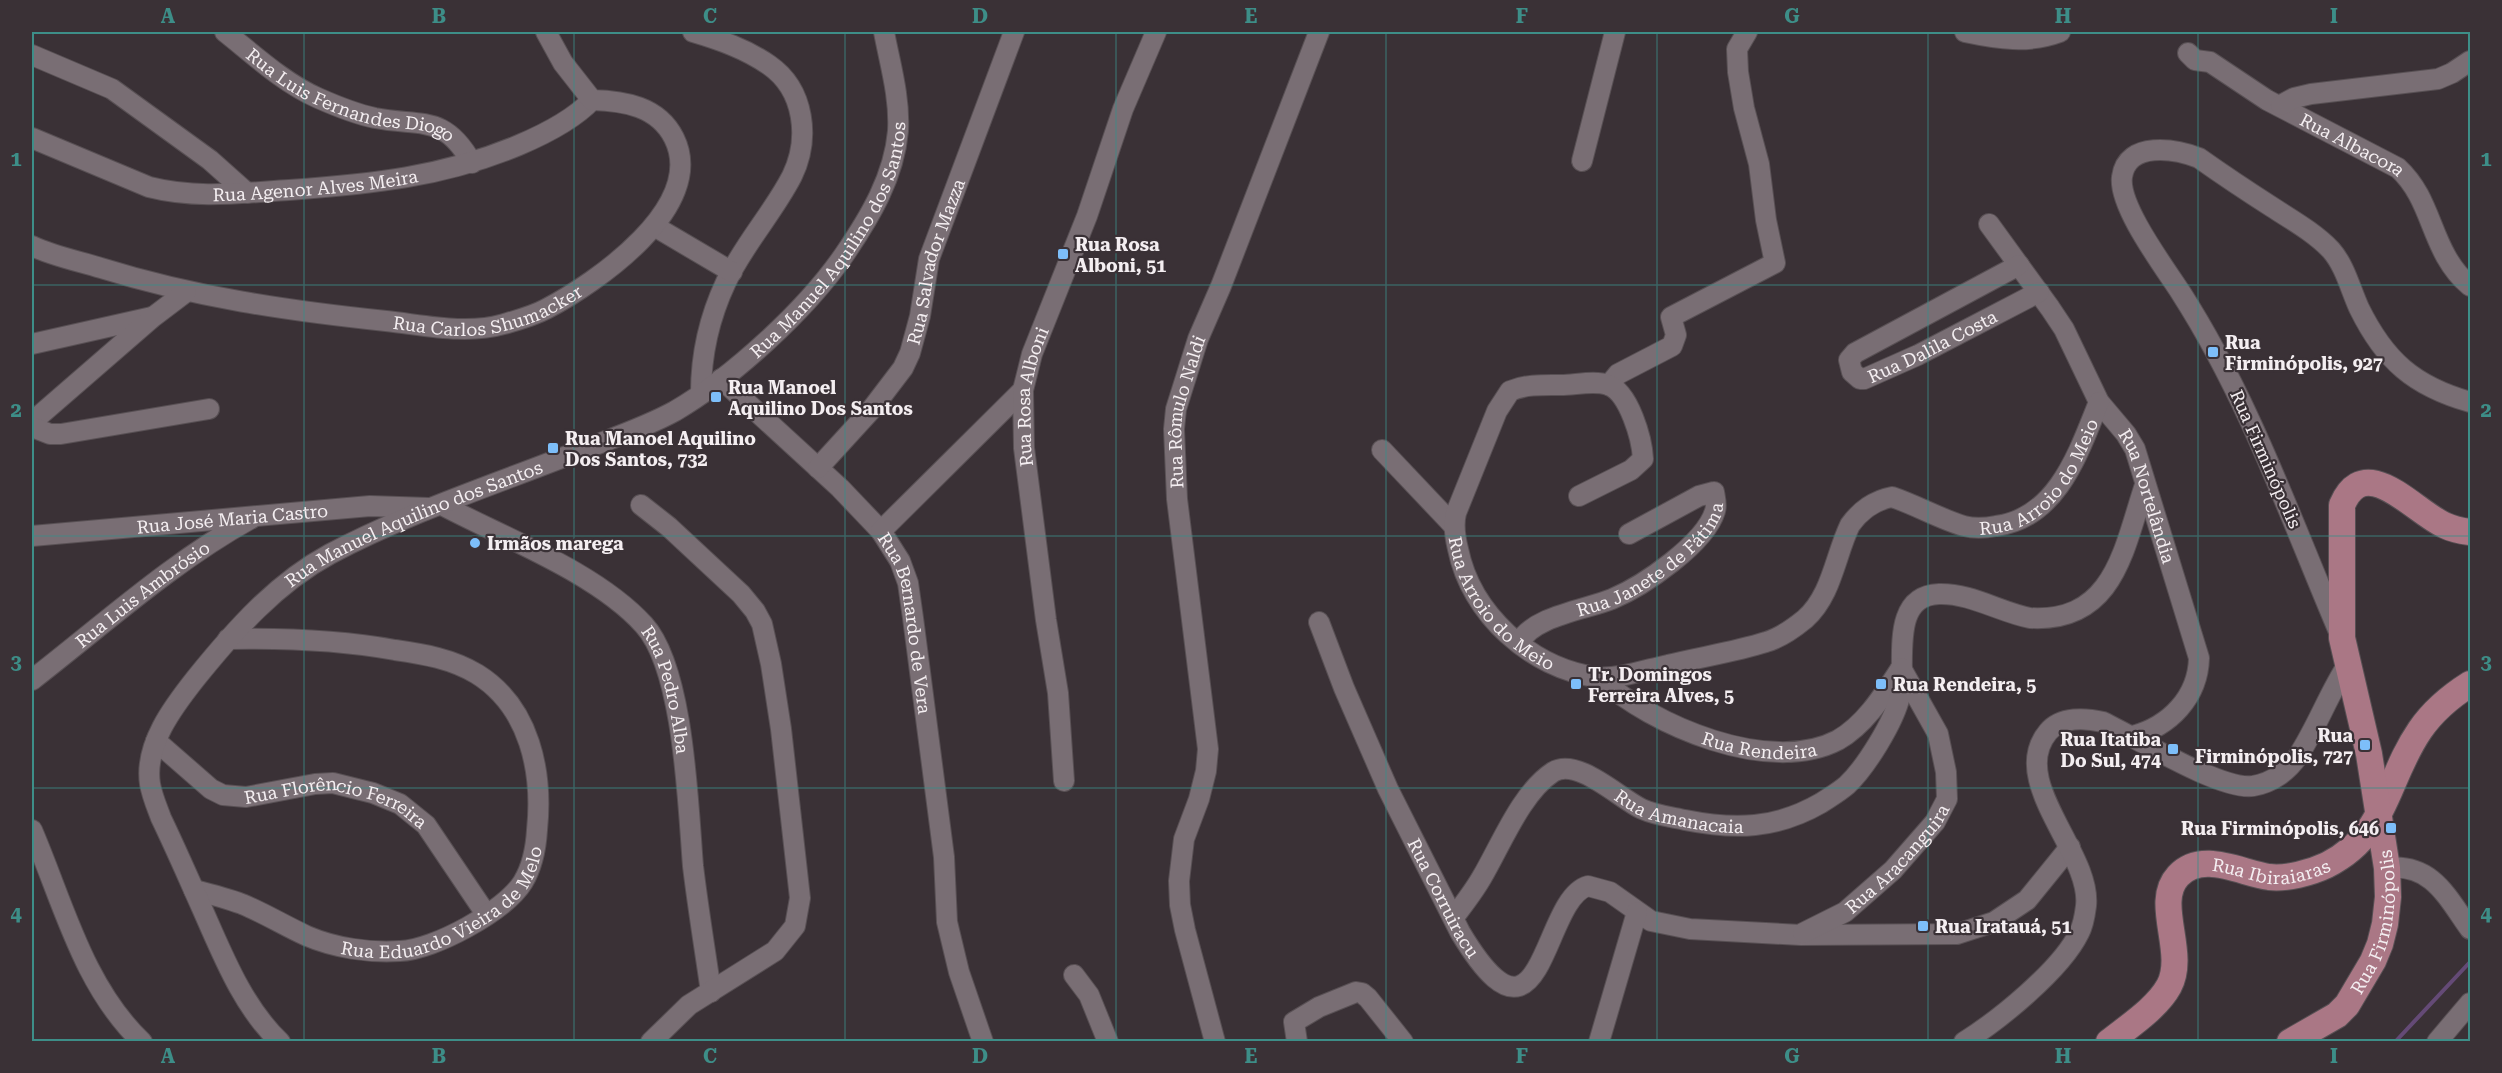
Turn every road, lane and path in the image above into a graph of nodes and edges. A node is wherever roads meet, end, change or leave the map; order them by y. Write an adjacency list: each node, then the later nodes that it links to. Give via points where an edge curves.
1 (225, 32): 19 (street, Rua Luis Fernandes Diogo, via 296,87 315,97 374,118 444,129 455,137)
2 (546, 32): 15 (street, via 563,63)
3 (693, 32): 25 (street, via 730,44 770,66 795,98 802,120 804,136 792,176)
4 (1014, 32): 41 (street, Rua Salvador Mazza, via 929,259 910,353 889,388)
5 (1156, 32): 33 (street, Rua Rosa Alboni, via 1123,109 1087,216 1032,354)
6 (1319, 32): 85 (street, Rua Rômulo Naldi, via 1198,339 1176,409 1178,499 1208,749 1206,771 1180,861 1180,905)
7 (1615, 32): 18 (street)
8 (1747, 32): 32 (street, via 1737,49 1738,72 1760,165 1775,263 1671,317 1676,335 1672,346 1618,374)
9 (1965, 32): 10 (street, via 2010,40)
10 (2060, 32)
11 (882, 34): 31 (street, Rua Manuel Aquilino dos Santos, via 896,97 898,132 892,164 878,200 844,254 805,304)
12 (2188, 53): 16 (street, Rua Albacora)
13 (32, 55): 20 (street, via 112,89 210,160)
14 (2470, 61): 16 (street, via 2438,78 2311,94)
15 (592, 100): 19 (street, Rua Agenor Alves Meira, via 551,129); 22 (street, Rua Carlos Shumacker, via 626,103 654,115 678,147 680,173)
16 (2281, 105): 26 (street, Rua Albacora, via 2408,177 2440,246 2455,272)
17 (32, 138): 20 (street, Rua Agenor Alves Meira, via 124,178 168,192 210,196)
18 (1582, 160)
19 (472, 163): 20 (street, Rua Agenor Alves Meira, via 415,177)
20 (247, 193)
21 (1989, 224): 24 (street, Rua Nortelândia)
22 (654, 226): 25 (street); 27 (street, Rua Carlos Shumacker, via 620,259 546,309 481,329 335,316)
23 (32, 246): 27 (street, Rua Carlos Shumacker)
24 (2019, 265): 28 (street, Rua Nortelândia); 28 (street, Rua Dalila Costa, via 1855,353 1849,360 1852,372 1864,379)
25 (732, 272): 34 (street, via 713,319 701,365)
26 (2470, 286)
27 (186, 292): 29 (street)
28 (2039, 292): 35 (street, Rua Nortelândia, via 2064,329)
29 (153, 317): 30 (street); 38 (street)
30 (32, 344)
31 (721, 379): 34 (street, Rua Manuel Aquilino dos Santos); 41 (street, Rua Bernardo de Vera)
32 (1609, 385): 43 (street, via 1628,405 1643,459 1630,470); 47 (street, Rua Arroio do Meio, via 1544,385 1510,391 1497,411 1468,479)
33 (1023, 390): 48 (street); 65 (street, Rua Rosa Alboni, via 1024,448 1058,693)
34 (701, 393): 45 (street, Rua Manuel Aquilino dos Santos, via 650,422)
35 (2099, 402): 42 (street, Rua Nortelândia, via 2135,449); 58 (street, Rua Arroio do Meio, via 2068,472 2052,496 2029,515 2004,525 1981,528 1965,526 1892,497 1880,499 1856,516 1825,592 1807,618 1794,628 1767,642)
36 (2470, 402): 52 (street, Rua Firminópolis, via 2424,385 2390,356 2360,309 2342,266 2320,239 2199,158 2184,152 2154,149 2129,163 2122,176 2122,189 2137,224 2226,368 2284,496)
37 (209, 409): 39 (street, via 61,434)
38 (32, 422)
39 (32, 428)
40 (1382, 450): 47 (street)
41 (818, 468): 48 (street, Rua Bernardo de Vera)
42 (2145, 485): 57 (street, via 2119,566 2111,581 2089,602 2045,619 2016,615 1960,596 1928,595 1914,604 1906,621); 63 (street, Rua Nortelândia, via 2199,658 2199,671 2184,705 2161,725)
43 (1579, 496)
44 (641, 505): 77 (street, via 755,611 766,639 781,729 799,911 789,937 775,951)
45 (438, 506): 46 (street, Rua José Maria Castro, via 370,506); 54 (street, Rua Manuel Aquilino dos Santos, via 313,564 277,590); 77 (street, Rua Pedro Alba, via 584,579 621,603 655,641 668,671 678,720)
46 (257, 516): 51 (street, Rua José Maria Castro); 59 (street, Rua Luis Ambrósio, via 183,562)
47 (1454, 526): 55 (street, Rua Arroio do Meio, via 1460,562 1471,587 1494,620)
48 (881, 531): 83 (street, Rua Bernardo de Vera, via 893,547 908,583 945,857 946,911 959,972)
49 (2470, 532): 52 (main road, Rua Firminópolis, via 2444,525 2375,482 2357,483 2342,505)
50 (1629, 534): 55 (street, Rua Janete de Fátima, via 1699,496 1714,492 1712,518 1672,562 1615,598 1536,625 1523,634)
51 (32, 538)
52 (2332, 586): 56 (main road, Rua Firminópolis)
53 (1319, 622): 73 (street, Rua Corruiracu, via 1388,789)
54 (228, 639): 64 (street, Rua Manuel Aquilino dos Santos, via 185,693); 72 (street, Rua Eduardo Vieira de Melo, via 350,642 419,654 463,666 504,698 533,751 539,811 532,861 523,882)
55 (1519, 643): 58 (street, Rua Arroio do Meio, via 1562,669)
56 (2348, 664): 61 (main road, Rua Firminópolis); 62 (street)
57 (1901, 668): 58 (street, Rua Rendeira, via 1873,708 1839,739 1807,750 1733,746 1700,737 1642,709); 73 (street, Rua Amanacaia, via 1900,696 1871,756 1846,786 1810,809 1774,822 1717,827 1653,813 1590,776 1560,769 1545,779 1524,805 1482,878); 75 (street, Rua Aracanguira, via 1938,734 1947,799 1935,822 1893,870 1845,912)
58 (1600, 678)
59 (32, 680)
60 (2470, 684): 66 (main road, Rua Ibiraiaras, via 2441,706 2419,732)
61 (2354, 688): 62 (street); 66 (main road, Rua Firminópolis)
62 (2323, 710): 63 (street, via 2284,772 2253,786 2216,778)
63 (2133, 736): 68 (street, via 2103,722 2076,720 2055,726 2039,746 2042,787)
64 (156, 741): 70 (street, Rua Manuel Aquilino dos Santos, via 149,769 153,796); 72 (street, Rua Florêncio Ferreira, via 210,789 223,795 246,797 333,783 400,804 426,825)
65 (1064, 781)
66 (2380, 814): 69 (main road, Rua Firminópolis); 89 (main road, Rua Ibiraiaras, via 2354,849 2309,872 2268,877 2218,865 2186,868 2172,883 2169,893 2176,954 2169,986 2149,1009)
67 (32, 830): 80 (street, via 93,976 119,1018)
68 (2070, 847): 75 (street, via 2027,900 1980,928 1957,934); 88 (street, via 2085,882 2086,905 2080,932 2049,971 2000,1016)
69 (2387, 867): 74 (street, via 2417,869 2431,878); 90 (main road, Rua Firminópolis, via 2385,924 2373,961 2341,1012)
70 (194, 890): 72 (street, Rua Eduardo Vieira de Melo, via 244,905 327,944 380,952 434,944); 81 (street, Rua Manuel Aquilino dos Santos, via 251,1008)
71 (1637, 912): 73 (street, Rua Corruiracu, via 1601,888 1576,892 1564,908 1535,974 1519,986 1500,982 1479,961); 75 (street, via 1651,921 1690,929); 87 (street)
72 (486, 914)
73 (1454, 917)
74 (2470, 929)
75 (1801, 935)
76 (1074, 975): 84 (street, via 1089,995)
77 (711, 992): 82 (street, via 689,1005)
78 (2470, 1003): 91 (street)
79 (1296, 1032): 86 (street, via 1319,1007 1350,993 1362,993)
80 (142, 1041)
81 (280, 1041)
82 (651, 1041)
83 (983, 1041)
84 (1108, 1041)
85 (1215, 1041)
86 (1404, 1041)
87 (1599, 1041)
88 (1964, 1041)
89 (2109, 1041)
90 (2290, 1041)
91 (2437, 1041)

